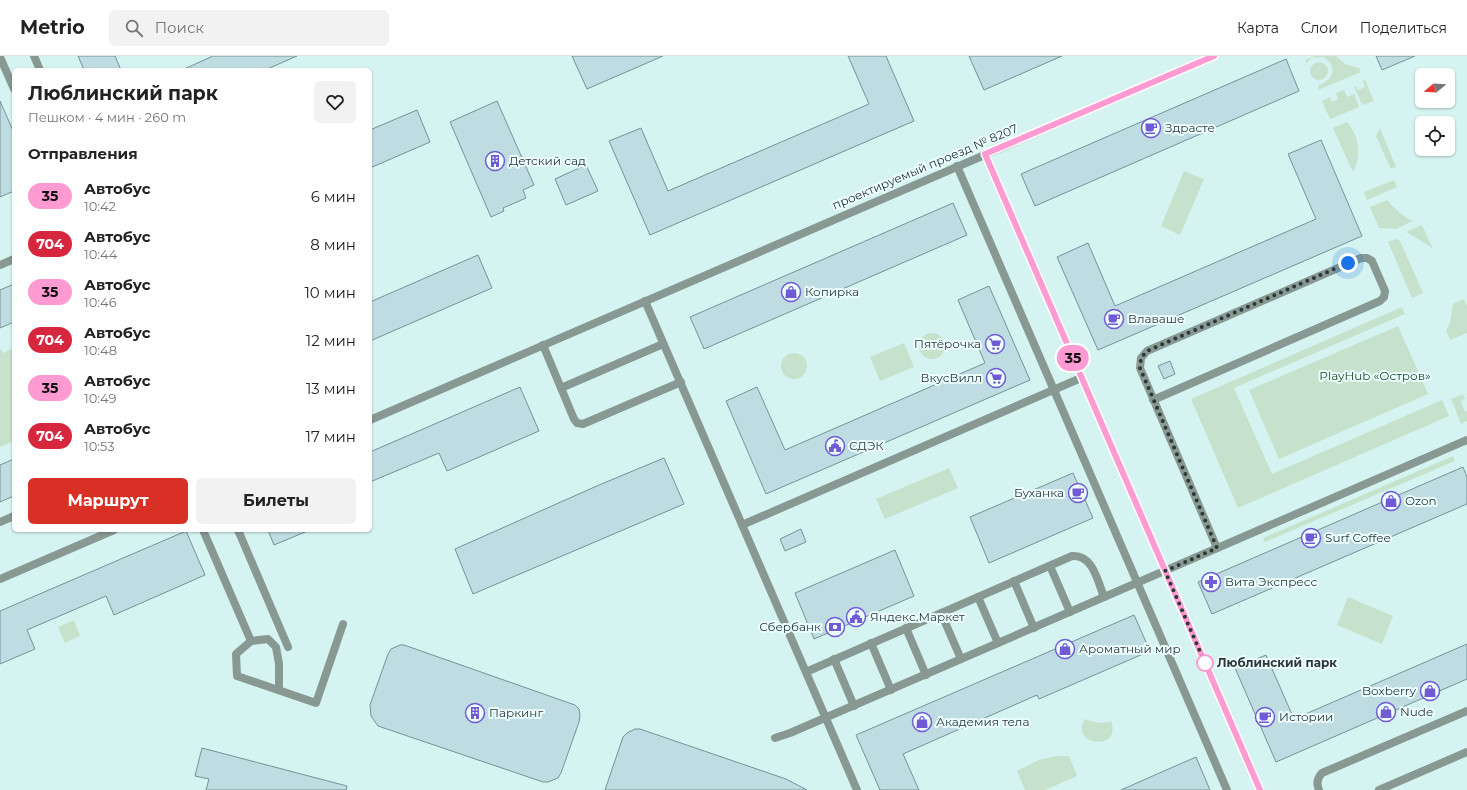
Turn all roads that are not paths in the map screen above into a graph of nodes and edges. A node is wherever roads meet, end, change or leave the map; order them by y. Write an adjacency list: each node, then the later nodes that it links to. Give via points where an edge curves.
1 (34, 56): 4 (street)
2 (1214, 56): 6 (street, проектируемый проезд № 8207)
3 (0, 57): 5 (street)
4 (39, 68)
5 (12, 84)
6 (985, 154): 7 (street, проектируемый проезд № 8207); 13 (street)
7 (957, 166): 10 (street, проектируемый проезд № 8207); 16 (street)
8 (12, 260): 9 (street)
9 (0, 265)
10 (646, 301): 11 (street); 12 (street, проектируемый проезд № 8207)
11 (663, 344): 14 (street); 15 (street)
12 (543, 346): 15 (street); 18 (street, проектируемый проезд № 8207)
13 (1082, 378): 16 (street); 28 (street)
14 (680, 382): 15 (street, via 583,424 577,423 574,419); 22 (street)
15 (561, 388)
16 (1054, 390): 22 (street); 31 (street)
17 (1153, 400): 17 (street, via 1140,368 1141,358 1147,351 1361,258 1372,261 1385,291 1380,301); 26 (street)
18 (372, 419)
19 (1467, 440): 26 (street)
20 (12, 517): 21 (street)
21 (0, 522)
22 (742, 525): 45 (street)
23 (109, 532): 29 (street)
24 (205, 532): 39 (street)
25 (239, 532): 42 (street)
26 (1217, 548): 28 (street)
27 (1050, 566): 30 (street); 33 (street, via 1072,556 1084,558 1091,566); 34 (street)
28 (1165, 571): 31 (street); 56 (street)
29 (0, 579)
30 (1014, 581): 32 (street); 38 (street)
31 (1137, 583): 33 (street); 55 (street)
32 (978, 597): 35 (street); 41 (street)
33 (1104, 597): 34 (street)
34 (1070, 612): 38 (street)
35 (941, 613): 37 (street); 44 (street)
36 (343, 624): 47 (street, via 316,703)
37 (906, 628): 40 (street); 46 (street)
38 (1034, 628): 41 (street)
39 (251, 641): 47 (street, via 268,639 276,647); 47 (street, via 236,654 237,676)
40 (871, 643): 43 (street); 48 (street)
41 (998, 643): 44 (street)
42 (288, 647)
43 (834, 659): 45 (street); 49 (street)
44 (961, 659): 46 (street)
45 (806, 672): 51 (street)
46 (926, 675): 48 (street)
47 (279, 690)
48 (891, 690): 49 (street)
49 (854, 706): 51 (street)
50 (1467, 711): 57 (street, via 1322,773 1317,780)
51 (826, 718): 52 (street); 54 (street)
52 (775, 738)
53 (1467, 752): 58 (street)
54 (857, 790)
55 (1227, 790)
56 (1260, 790)
57 (1318, 790)
58 (1379, 790)

